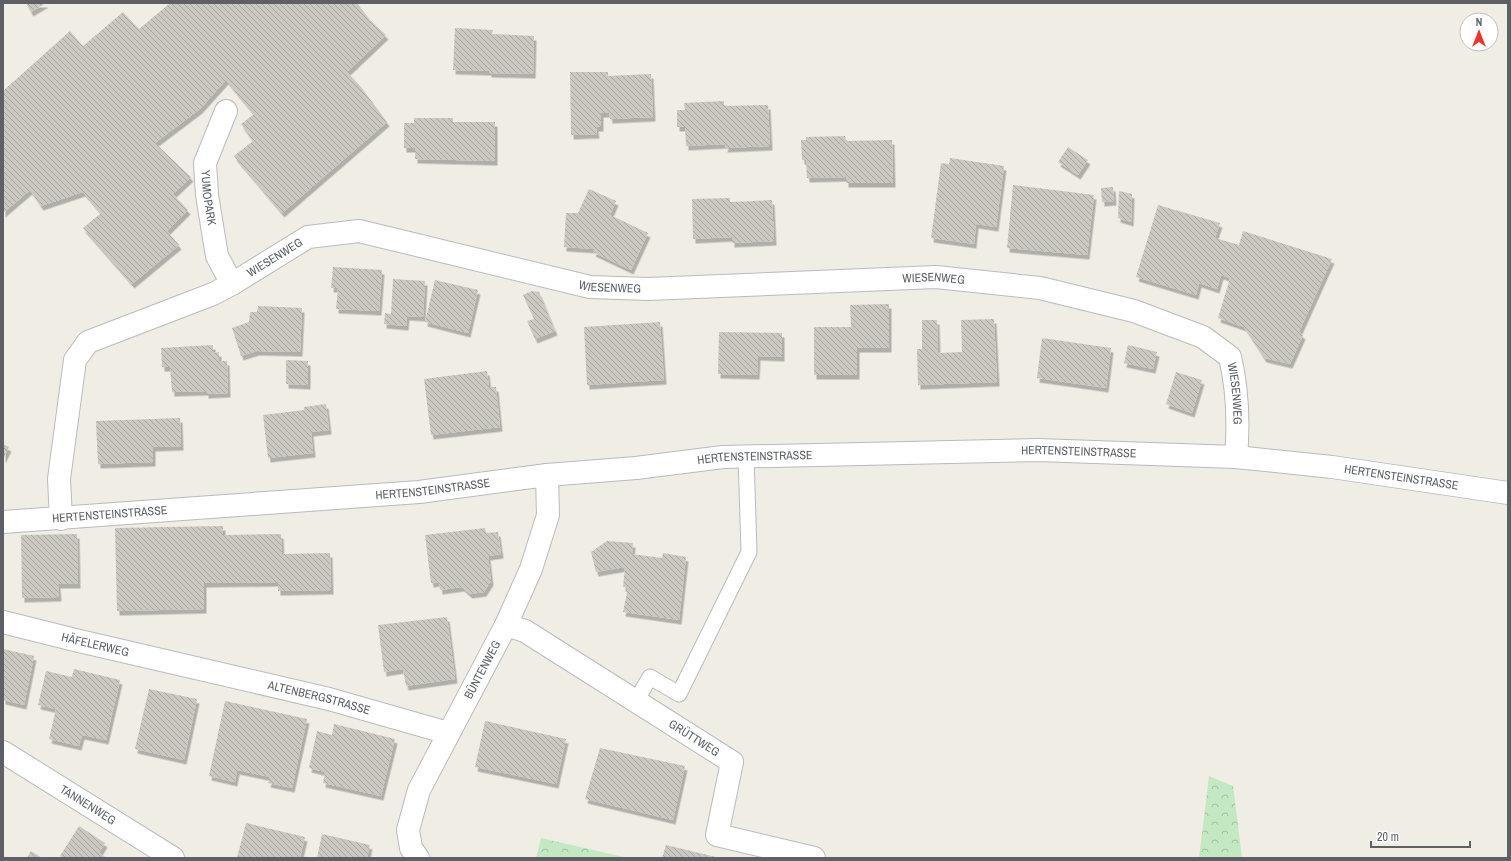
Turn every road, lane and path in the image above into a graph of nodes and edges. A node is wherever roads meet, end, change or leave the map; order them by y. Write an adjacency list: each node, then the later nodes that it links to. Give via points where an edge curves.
1 (226, 111): 2 (street, YUMOPARK, via 205,163 207,195 217,256)
2 (232, 284): 4 (street, WIESENWEG, via 308,237 359,231 590,287 648,289 936,277 1040,288 1134,311 1204,337 1230,357 1236,383); 7 (street, WIESENWEG, via 213,294 88,342 75,360 59,479)
3 (746, 456): 4 (street, HERTENSTEINSTRASSE, via 1038,450); 5 (street, HERTENSTEINSTRASSE); 12 (lane, via 749,552 679,694 650,677)
4 (1236, 457): 6 (street, HERTENSTEINSTRASSE, via 1332,467)
5 (547, 475): 7 (street, HERTENSTEINSTRASSE, via 419,492); 10 (street, BÜNTENWEG, via 548,515 531,569)
6 (1508, 494)
7 (61, 519): 8 (street, HERTENSTEINSTRASSE)
8 (3, 522)
9 (3, 622): 11 (street, HÄFELERWEG)
10 (506, 625): 12 (street, GRÜTTWEG, via 525,631); 13 (street, BÜNTENWEG)
11 (188, 666): 13 (street, ALTENBERGSTRASSE, via 329,699)
12 (636, 701): 17 (street, GRÜTTWEG, via 732,762 717,835)
13 (448, 733): 16 (street, BÜNTENWEG, via 419,790 408,830 410,848)
14 (3, 752): 15 (street, TANNENWEG)
15 (173, 858)
16 (418, 858)
17 (814, 858)

